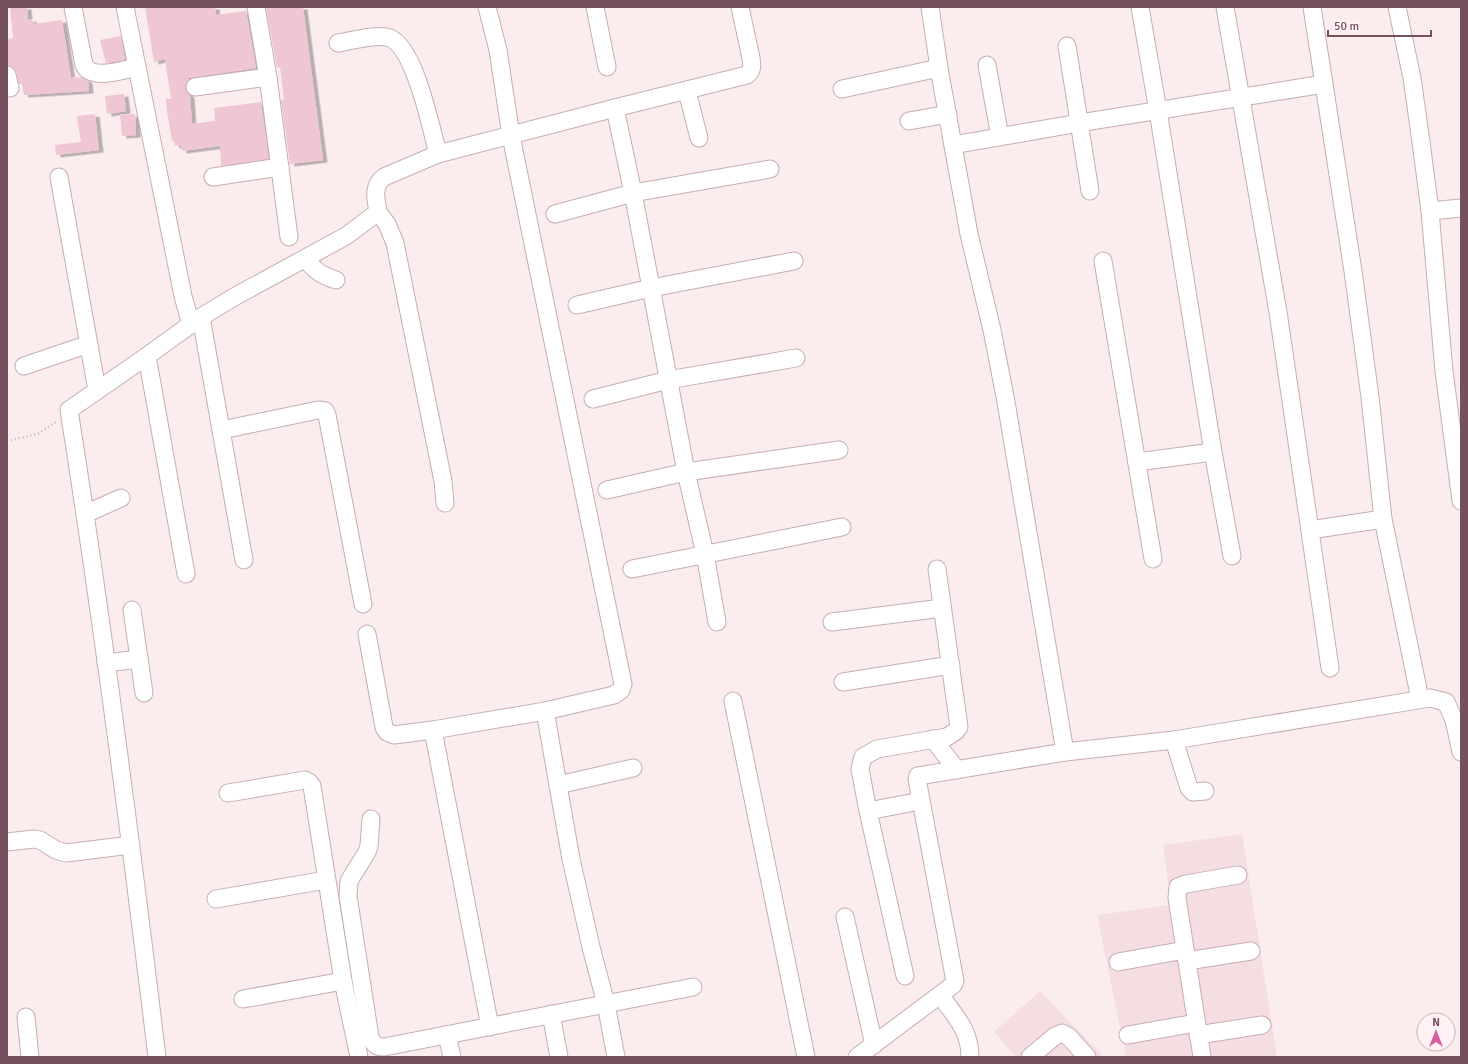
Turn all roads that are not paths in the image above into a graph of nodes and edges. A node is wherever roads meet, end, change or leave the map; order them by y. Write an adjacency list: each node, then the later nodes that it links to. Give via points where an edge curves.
1 (73, 7): 15 (street, via 84,65 89,72 97,74)
2 (125, 7): 15 (street)
3 (256, 7): 19 (street)
4 (487, 7): 31 (street, via 498,50)
5 (595, 7): 16 (street)
6 (740, 7): 24 (street, via 752,58 751,72 748,76)
7 (930, 7): 17 (street)
8 (1140, 7): 27 (street)
9 (1225, 7): 25 (street)
10 (1312, 7): 20 (street)
11 (1397, 7): 43 (street, via 1412,78)
12 (338, 43): 35 (street, via 378,37 397,42 415,74)
13 (1067, 46): 30 (street)
14 (987, 65): 32 (street)
15 (137, 67): 54 (street, via 183,296)
16 (607, 67)
17 (939, 68): 23 (street); 28 (street)
18 (7, 75): 22 (street, via 10,88)
19 (268, 77): 21 (street); 36 (street)
20 (1324, 84): 25 (street); 72 (street, via 1370,397)
21 (195, 87)
22 (7, 88)
23 (842, 89)
24 (687, 91): 26 (street); 33 (street)
25 (1240, 97): 27 (street); 74 (street, via 1278,312)
26 (615, 108): 31 (street); 41 (street)
27 (1158, 111): 30 (street); 64 (street)
28 (948, 114): 29 (street); 34 (street)
29 (908, 121)
30 (1079, 123): 32 (street); 40 (street)
31 (511, 136): 35 (street); 96 (street, via 623,684 621,690 614,695)
32 (1000, 136): 34 (street)
33 (699, 138)
34 (953, 145): 100 (street, via 969,234 1006,402)
35 (438, 154): 44 (street, via 380,180 376,192)
36 (280, 167): 39 (street); 46 (street)
37 (770, 169): 41 (street)
38 (59, 177): 60 (street)
39 (213, 177)
40 (1090, 191)
41 (633, 193): 45 (street); 52 (street)
42 (1461, 208): 43 (street)
43 (1430, 211): 69 (street, via 1444,370)
44 (378, 212): 48 (street, via 346,236); 70 (street, via 387,224 395,243 443,481)
45 (555, 214)
46 (289, 237)
47 (62, 246): 55 (street)
48 (304, 258): 51 (street, via 316,272); 54 (street)
49 (1103, 261): 65 (street)
50 (794, 262): 52 (street)
51 (336, 280)
52 (651, 288): 53 (street); 59 (street)
53 (578, 305)
54 (196, 321): 56 (street); 62 (street)
55 (80, 347): 58 (street); 60 (street)
56 (147, 356): 60 (street); 81 (street)
57 (796, 358): 59 (street)
58 (24, 366)
59 (668, 380): 61 (street); 66 (street)
60 (92, 393): 71 (street, via 68,410)
61 (593, 399)
62 (222, 430): 78 (street); 82 (street, via 318,410 328,415)
63 (839, 450): 66 (street)
64 (1213, 452): 65 (street); 76 (street)
65 (1137, 462): 77 (street)
66 (686, 472): 67 (street); 75 (street)
67 (607, 490)
68 (121, 498): 71 (street)
69 (1461, 501)
70 (445, 503)
71 (85, 514): 89 (street)
72 (1383, 519): 74 (street); 94 (street)
73 (842, 527): 75 (street)
74 (1310, 530): 91 (street)
75 (704, 554): 79 (street); 85 (street)
76 (1232, 556)
77 (1153, 559)
78 (244, 560)
79 (632, 569)
80 (937, 569): 83 (street)
81 (186, 574)
82 (364, 604)
83 (942, 608): 86 (street); 90 (street)
84 (132, 610): 88 (street)
85 (717, 622)
86 (832, 622)
87 (367, 634): 97 (street, via 387,732 394,735)
88 (139, 659): 89 (street); 93 (street)
89 (106, 664): 111 (street)
90 (951, 665): 92 (street); 98 (street, via 959,726 947,737)
91 (1330, 668)
92 (843, 682)
93 (144, 693)
94 (1420, 699): 99 (street); 101 (street, via 1430,698 1446,702 1454,720)
95 (733, 701): 139 (street)
96 (545, 711): 97 (street); 104 (street)
97 (433, 730): 128 (street)
98 (933, 739): 103 (street); 108 (street, via 877,749 863,757 860,769)
99 (1174, 740): 100 (street); 105 (street, via 1189,788 1194,792)
100 (1065, 752): 103 (street)
101 (1461, 752)
102 (633, 768): 104 (street)
103 (957, 770): 122 (street, via 920,776 917,779 955,976 953,985)
104 (558, 785): 124 (street, via 578,888)
105 (1205, 791)
106 (228, 793): 113 (street, via 305,780 309,782 312,786)
107 (910, 803): 108 (street)
108 (868, 811): 119 (street)
109 (371, 819): 130 (street, via 368,852 348,886 370,1037 376,1045 384,1047)
110 (7, 842): 111 (street, via 40,840 66,853)
111 (132, 845): 134 (street)
112 (1238, 875): 117 (street, via 1178,887 1177,898)
113 (326, 880): 114 (street); 120 (street)
114 (216, 899)
115 (845, 917): 132 (street)
116 (1251, 951): 117 (street)
117 (1186, 956): 118 (street); 129 (street)
118 (1118, 962)
119 (905, 976)
120 (343, 982): 123 (street); 135 (street)
121 (693, 987): 124 (street)
122 (940, 995): 132 (street); 141 (street, via 964,1029)
123 (243, 999)
124 (606, 1004): 125 (street); 138 (street)
125 (551, 1014): 128 (street); 137 (street)
126 (26, 1017): 133 (street)
127 (1262, 1025): 129 (street)
128 (490, 1027): 130 (street)
129 (1197, 1029): 131 (street); 144 (street)
130 (447, 1034): 136 (street)
131 (1128, 1035)
132 (874, 1044): 140 (street)
133 (30, 1057)
134 (157, 1057)
135 (359, 1057)
136 (452, 1057)
137 (559, 1057)
138 (616, 1057)
139 (806, 1057)
140 (857, 1057)
141 (970, 1057)
142 (1030, 1057): 143 (street, via 1062,1033)
143 (1087, 1057)
144 (1202, 1057)

